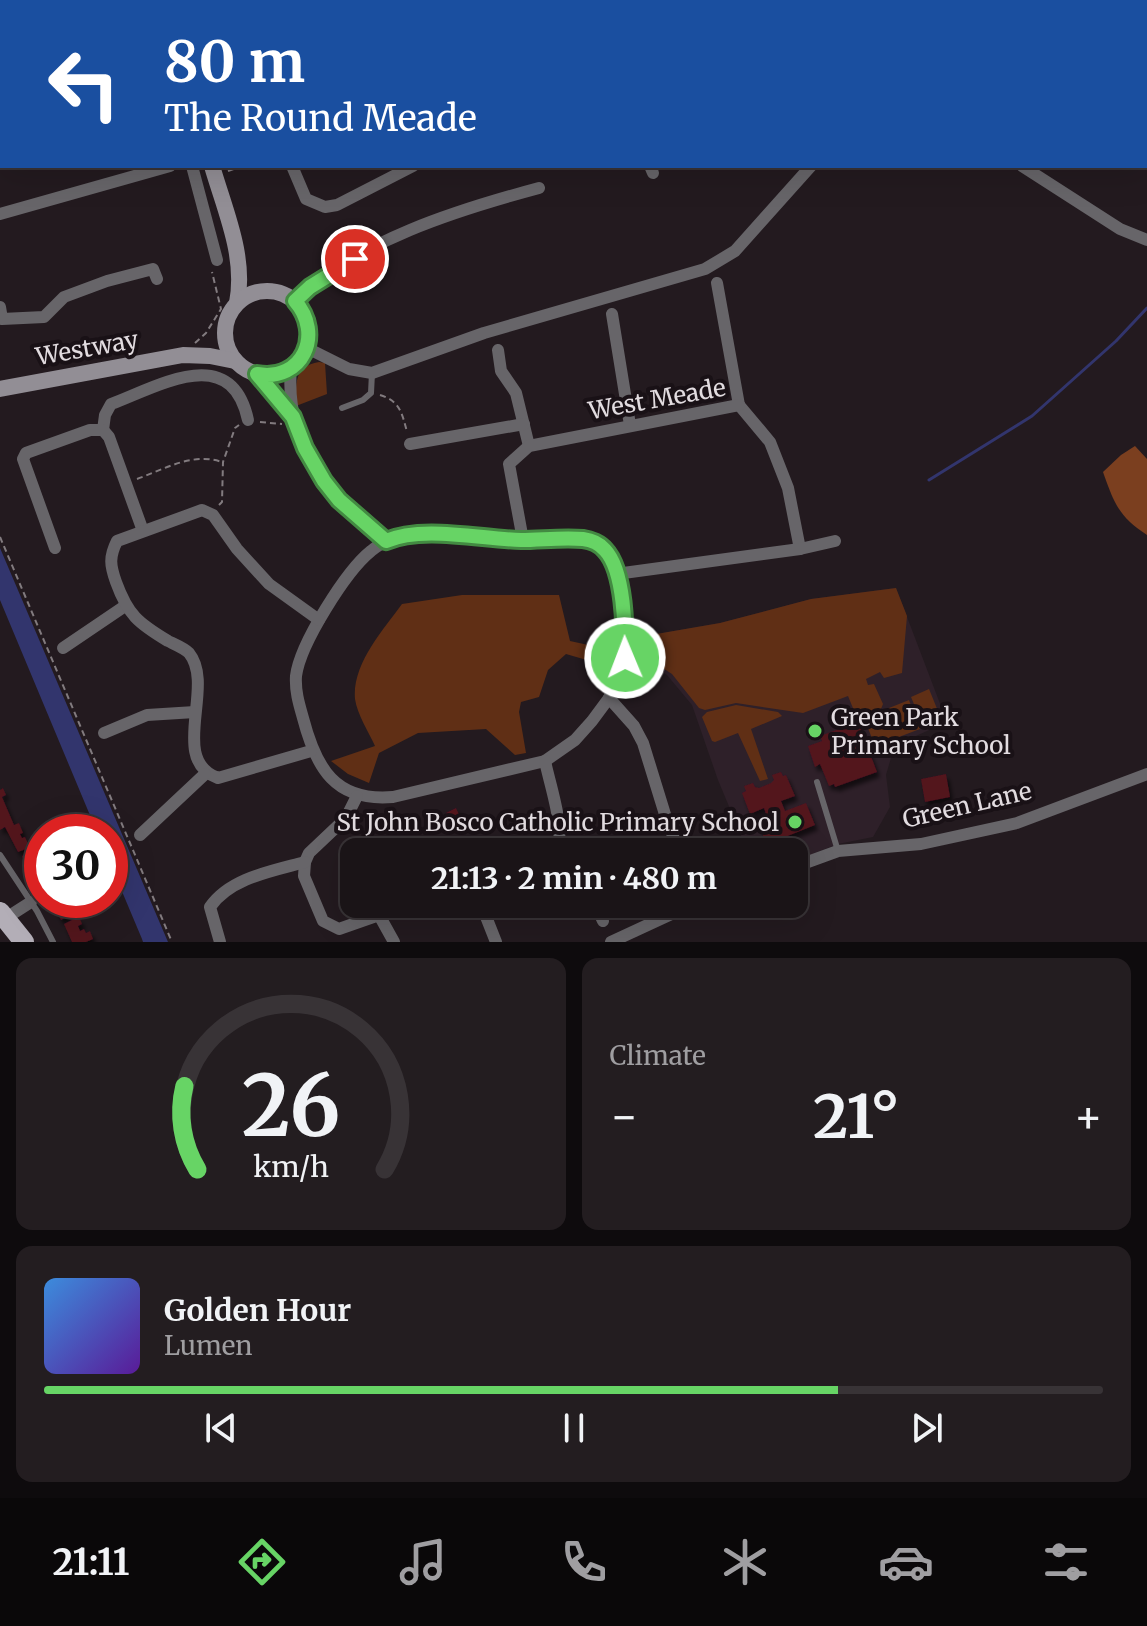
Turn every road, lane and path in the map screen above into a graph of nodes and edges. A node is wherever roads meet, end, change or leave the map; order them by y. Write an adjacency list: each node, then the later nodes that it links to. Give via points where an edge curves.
1 (163, 168): 9 (street)
2 (193, 168): 12 (street)
3 (293, 168): 4 (street, via 306,199 325,207)
4 (409, 168)
5 (809, 168): 26 (street, via 743,243 712,266 484,333)
6 (1025, 168): 10 (street, via 1120,229)
7 (214, 171): 11 (main road)
8 (531, 205): 16 (street, via 533,189 417,227 338,268)
9 (0, 214)
10 (1147, 240)
11 (240, 258): 15 (main road); 17 (main road)
12 (217, 260): 23 (path, via 210,262 221,309 206,333 181,347)
13 (157, 279): 19 (street, via 153,269 107,281 64,297 44,317)
14 (717, 283): 30 (street)
15 (270, 291): 16 (main road); 17 (main road)
16 (295, 301): 21 (main road, via 307,319)
17 (237, 303): 20 (main road)
18 (612, 314): 35 (street)
19 (1, 315)
20 (225, 329): 23 (main road, Westway); 24 (main road, via 226,346)
21 (307, 348): 25 (main road); 26 (street, via 349,369)
22 (498, 350): 34 (street, via 501,371 516,393)
23 (183, 355): 24 (main road, Westway); 28 (main road, Westway)
24 (235, 361): 27 (main road)
25 (291, 368): 27 (main road); 33 (street)
26 (372, 373): 29 (lane)
27 (257, 374): 33 (street)
28 (0, 389)
29 (371, 393): 31 (lane); 37 (path, via 392,399 400,408)
30 (739, 405): 35 (street, West Meade); 48 (street, West Meade, via 770,442 788,488)
31 (342, 408)
32 (248, 420): 33 (path, via 289,425); 36 (street, via 235,389 214,376 192,374 111,404); 39 (path, via 235,428)
33 (294, 420): 45 (street, via 324,481)
34 (524, 424): 37 (street); 38 (street)
35 (630, 425): 38 (street, West Meade)
36 (103, 430): 40 (street); 47 (street, via 26,453 23,459)
37 (410, 444)
38 (529, 446): 44 (street, via 509,464)
39 (223, 462): 40 (path, via 189,460); 41 (path, via 222,502)
40 (125, 484): 42 (street)
41 (213, 515): 42 (street, via 202,510); 51 (street, via 269,584)
42 (143, 531): 50 (street, via 117,541 111,552)
43 (0, 537): 79 (path)
44 (523, 540): 45 (street, via 417,534); 49 (street, via 595,543 613,561)
45 (386, 541): 51 (street, via 361,560)
46 (835, 541): 48 (street)
47 (55, 548)
48 (800, 549): 49 (street)
49 (616, 574): 53 (street, via 625,658)
50 (125, 606): 52 (street); 54 (street, via 143,625 189,653 197,680)
51 (319, 620): 56 (street, via 296,676)
52 (63, 648)
53 (609, 698): 57 (street, via 575,740); 64 (street, via 643,743)
54 (195, 712): 55 (street, via 147,715); 58 (street, via 194,746)
55 (104, 733)
56 (311, 751): 58 (street, via 218,778); 61 (street, via 333,781)
57 (545, 761): 61 (street, via 393,797); 63 (street)
58 (205, 774): 62 (street)
59 (1147, 774): 65 (street, Green Lane, via 1017,823 921,844)
60 (817, 782): 65 (lane)
61 (357, 796): 67 (street, via 346,818)
62 (140, 835)
63 (560, 838)
64 (674, 838)
65 (838, 851): 68 (street, Green Lane)
66 (0, 855): 69 (lane)
67 (305, 862): 73 (street, via 304,876 323,921 339,929); 80 (street, via 254,876 218,896 210,907)
68 (808, 862)
69 (24, 891)
70 (24, 906): 71 (street)
71 (2, 918): 77 (main road)
72 (40, 918): 78 (lane)
73 (370, 918)
74 (381, 918): 81 (street)
75 (487, 918): 82 (street)
76 (663, 918): 83 (street)
77 (24, 942)
78 (53, 942)
79 (172, 942)
80 (220, 942)
81 (394, 942)
82 (496, 942)
83 (612, 942)

